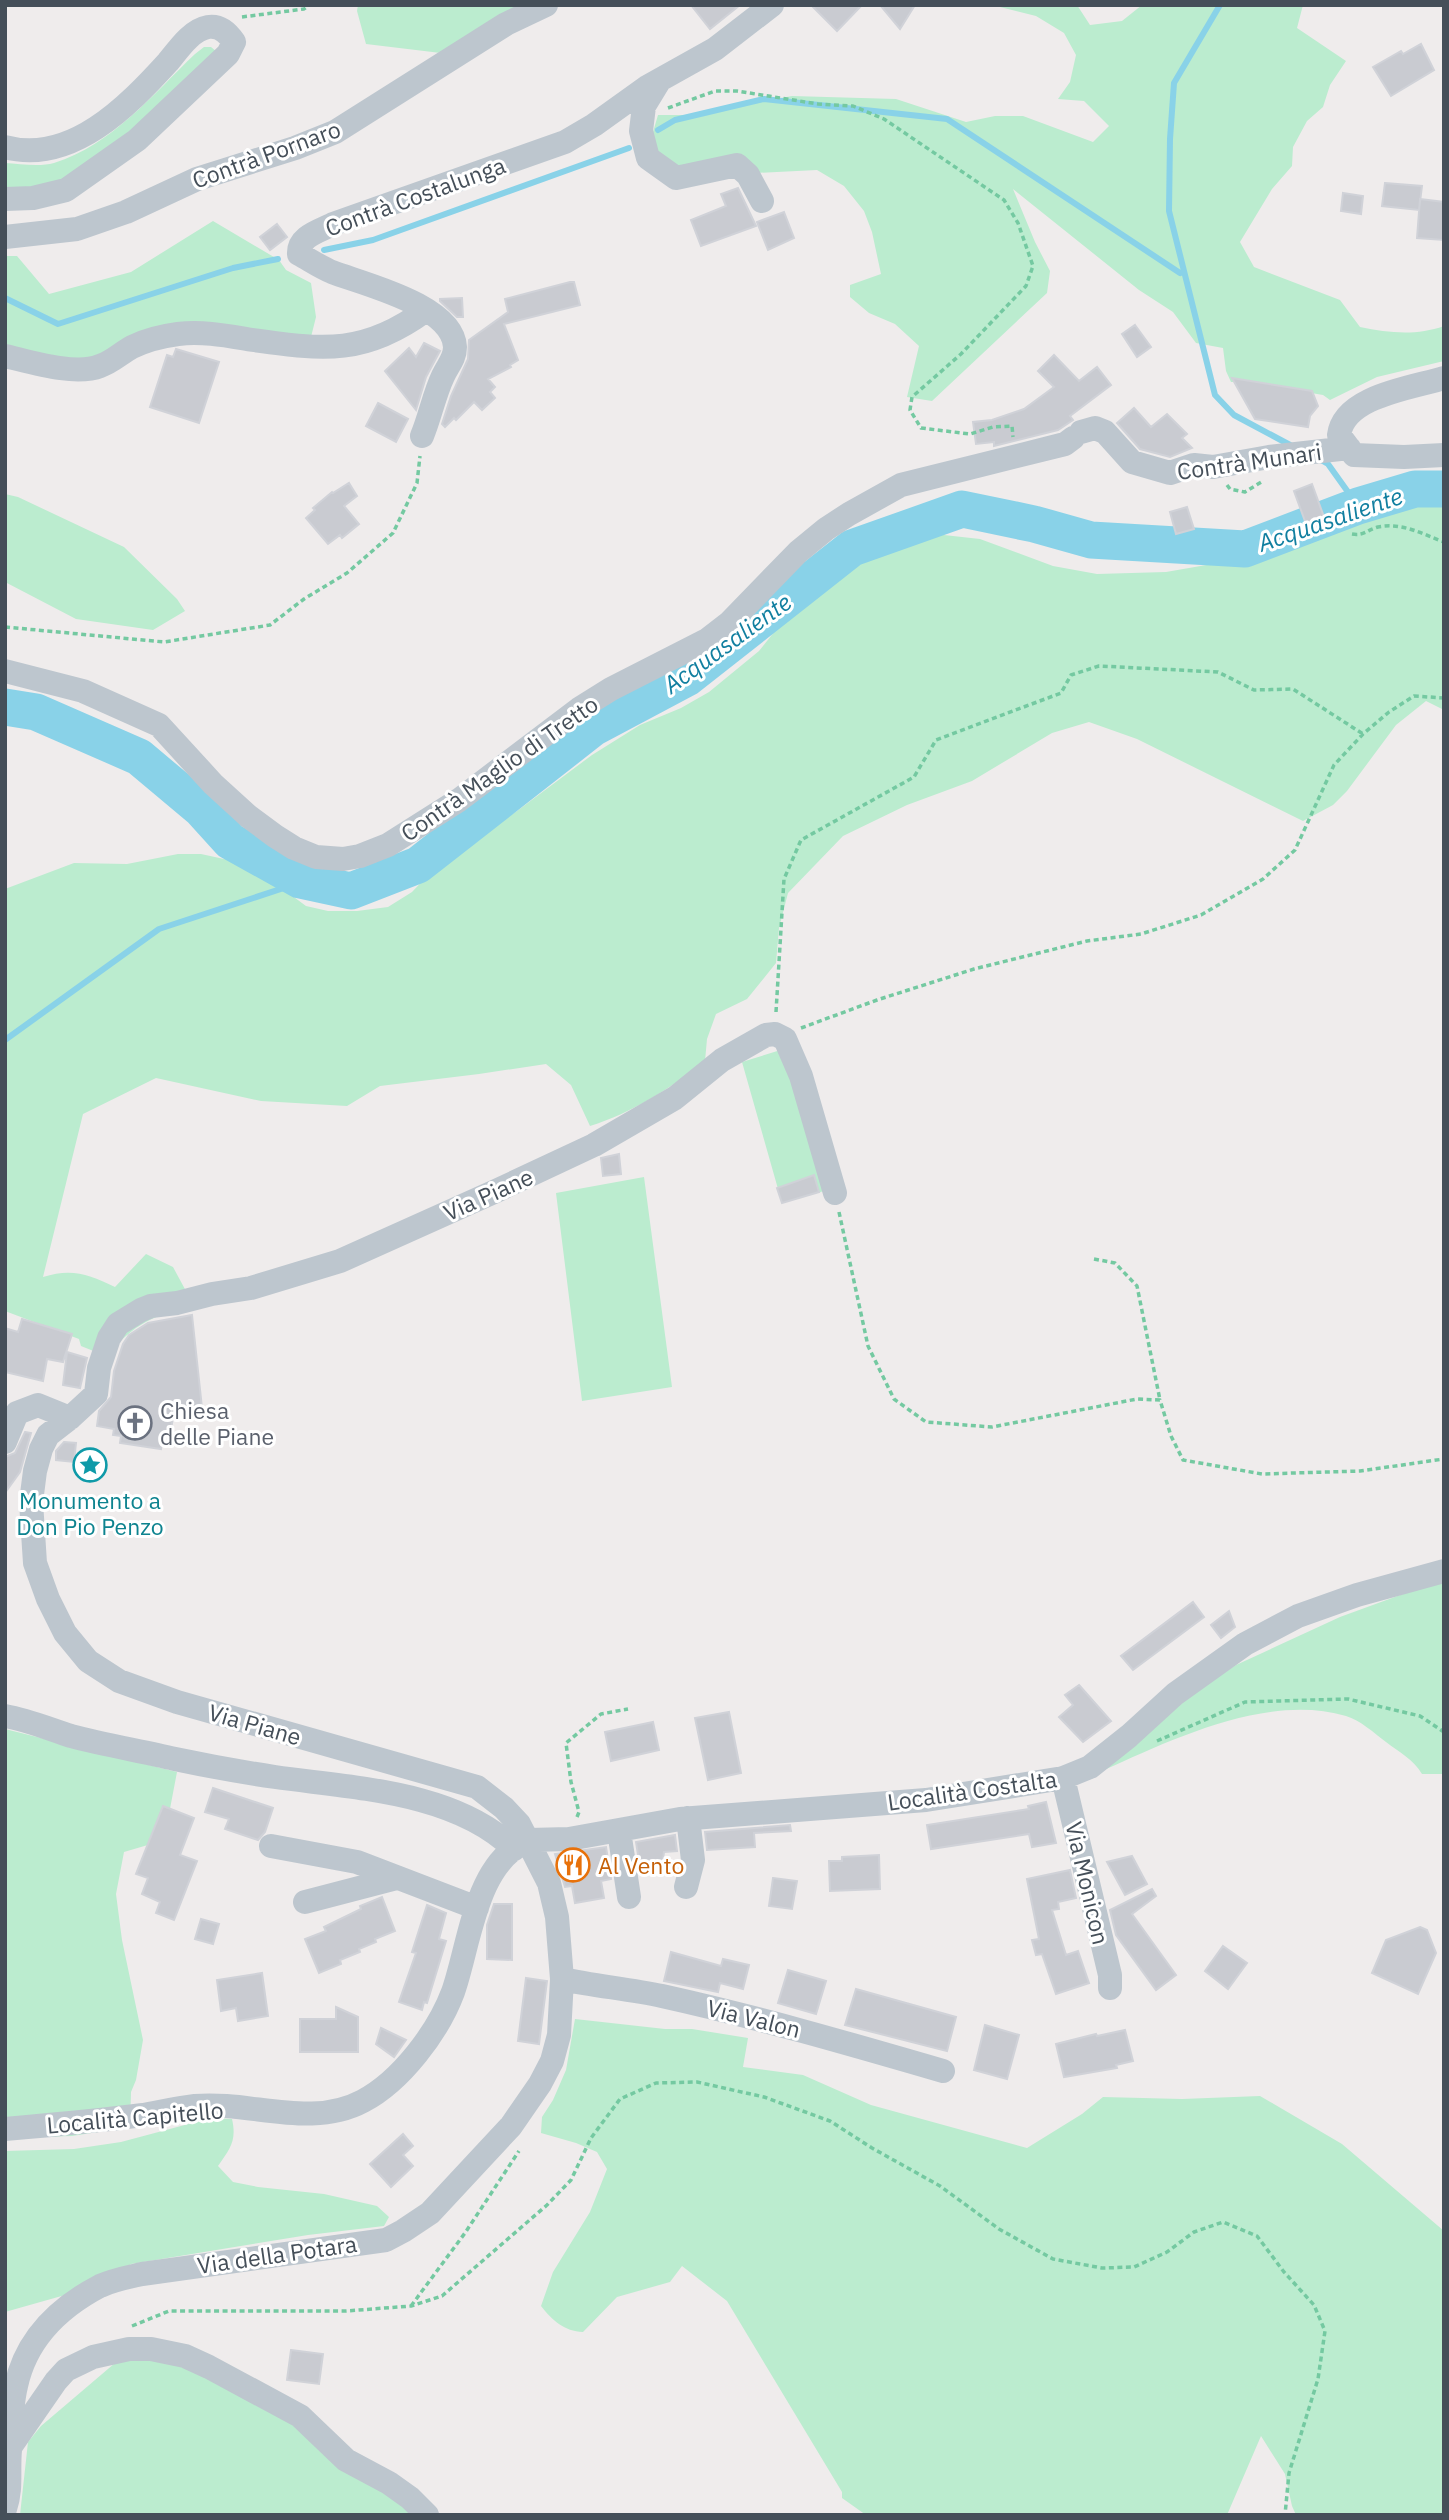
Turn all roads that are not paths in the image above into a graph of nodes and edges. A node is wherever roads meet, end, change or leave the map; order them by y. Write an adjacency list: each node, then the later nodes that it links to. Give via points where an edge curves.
1 (546, 5): 7 (street, Contrà Pornaro, via 506,24 335,132 197,179 77,229)
2 (772, 5): 3 (street, via 715,49)
3 (660, 79): 6 (street, via 644,106 641,131 648,158 676,178 737,165 748,174); 8 (street, Contrà Costalunga, via 565,142 333,224 299,246 299,254 315,264 396,293)
4 (5, 146): 5 (street, via 48,149 78,140 118,111 186,40 207,27 220,28 234,42 228,54 137,140 66,190)
5 (5, 200)
6 (762, 201)
7 (5, 237)
8 (426, 310): 9 (street, via 367,343 325,347 178,334 132,347 90,369); 11 (street, Contrà Costalunga, via 450,332 455,350)
9 (5, 356)
10 (1444, 378): 12 (street, via 1373,398 1352,410 1341,423)
11 (422, 436)
12 (1338, 450): 13 (street, via 1354,455); 14 (street, Contrà Munari, via 1213,467 1194,465 1170,473 1132,462 1105,432 1095,428 1065,444)
13 (1444, 455)
14 (943, 473): 15 (street, Contrà Maglio di Tretto, via 901,485 826,529 707,640 611,689 459,800 388,845 360,856 316,857 294,848 248,816 159,725 83,691)
15 (5, 671)
16 (835, 1193): 17 (street, Via Piane, via 801,1076 780,1036 766,1035 722,1060 675,1098 594,1145 340,1261 251,1288 141,1310 118,1324 99,1368 96,1394)
17 (71, 1418): 18 (street, via 38,1405 17,1413); 24 (street, Via Piane, via 48,1435 36,1471 32,1502 35,1563 65,1633 88,1661 120,1681 177,1702 477,1787 519,1824)
18 (5, 1442)
19 (1444, 1571): 21 (street, Località Costalta, via 1298,1616 1245,1644 1175,1694 1090,1767)
20 (5, 1716): 24 (street, Via Piane, via 206,1765 399,1795 454,1812)
21 (1063, 1778): 22 (street, Località Costalta, via 926,1800); 32 (street, Via Monicon)
22 (688, 1818): 23 (street, Località Costalta); 27 (street, via 693,1860)
23 (620, 1831): 24 (street, Località Costalta); 28 (street)
24 (521, 1845): 30 (street, Località Capitello, via 498,1864); 31 (street, Via Piane, via 549,1883 564,1945)
25 (271, 1846): 26 (street, via 357,1862)
26 (397, 1878): 29 (street); 30 (street)
27 (686, 1887)
28 (629, 1896)
29 (305, 1902)
30 (477, 1908): 34 (street, Località Capitello, via 452,1994 435,2028 403,2070 361,2103 306,2115 196,2106)
31 (562, 1979): 33 (street, Via Valon, via 743,2015); 35 (street, Via della Potara, via 559,2035 540,2084 511,2126 430,2213 386,2240 142,2274 103,2285 46,2324 26,2356 16,2385)
32 (1110, 1987)
33 (943, 2071)
34 (5, 2129)
35 (10, 2447): 36 (street, Via della Potara, via 10,2494); 37 (street, via 66,2370 93,2357 151,2349 185,2356 300,2416 346,2460 389,2483)
36 (5, 2509)
37 (427, 2515)

